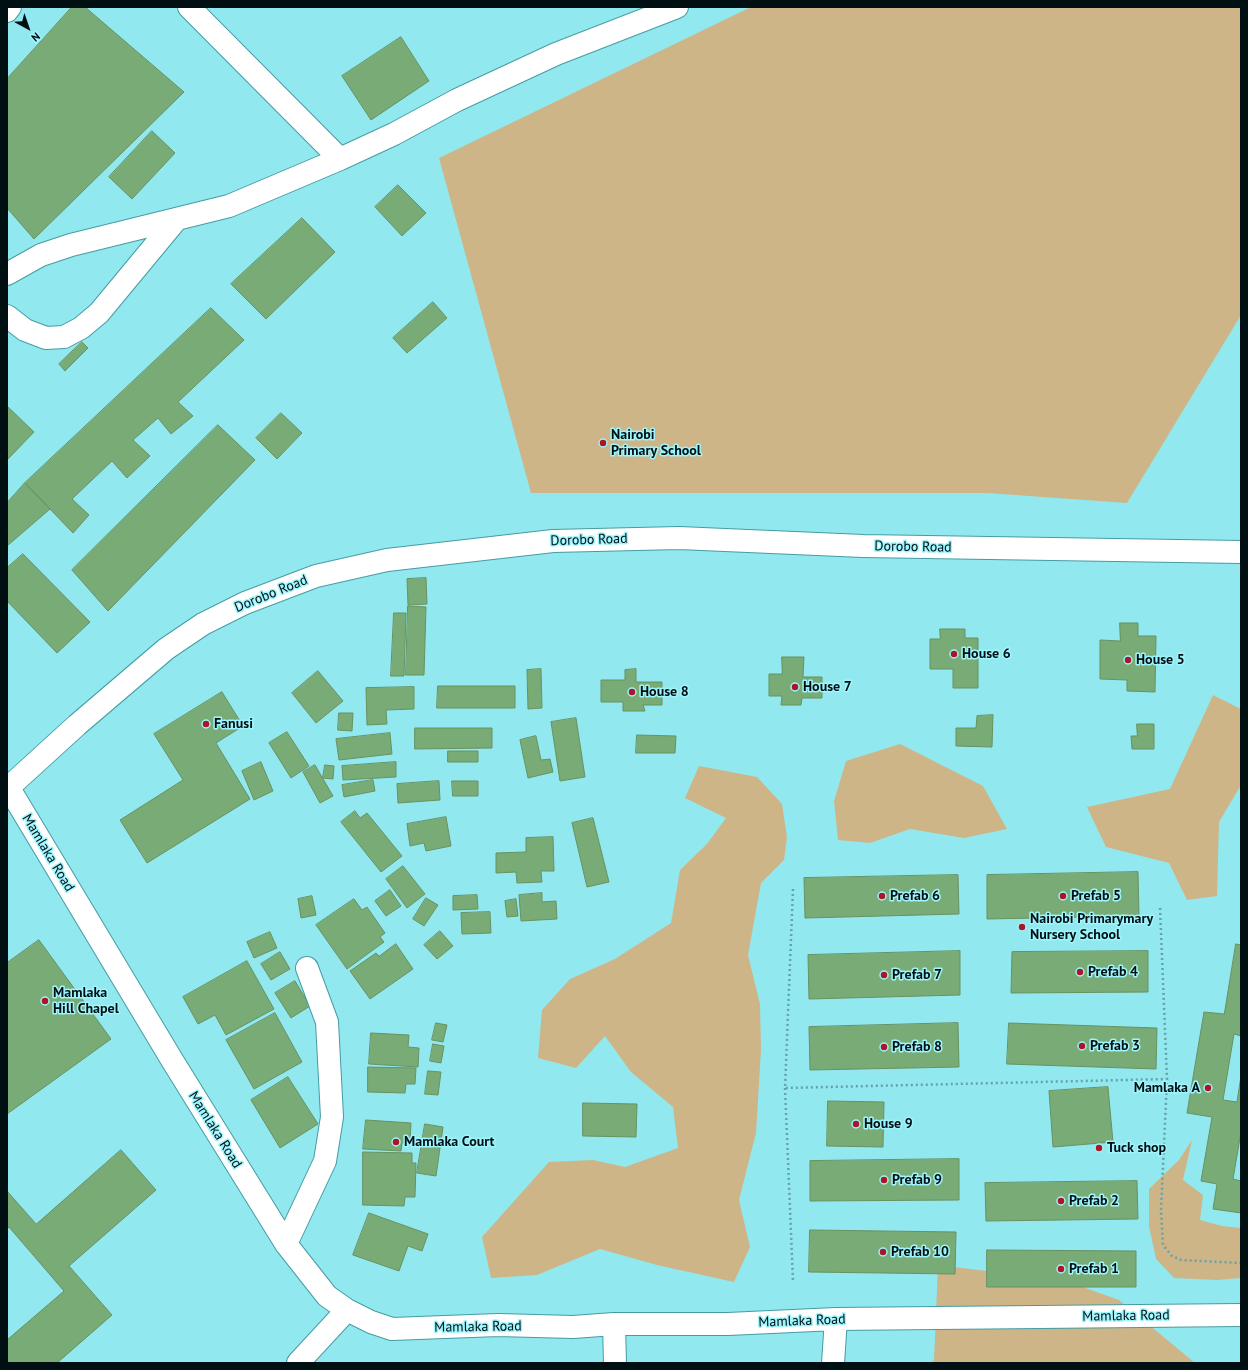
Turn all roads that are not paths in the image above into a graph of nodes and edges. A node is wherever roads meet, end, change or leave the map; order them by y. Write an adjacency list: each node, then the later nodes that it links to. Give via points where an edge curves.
1 (10, 7): 4 (street)
2 (189, 7): 5 (street)
3 (677, 7): 5 (street, via 556,54)
4 (7, 11)
5 (340, 159): 6 (street, via 228,206)
6 (176, 220): 7 (street, via 41,255); 8 (street, via 99,313 81,328 64,336 46,338 25,330)
7 (7, 274)
8 (7, 316)
9 (1241, 552): 10 (street, Dorobo Road, via 863,546 679,538 553,541 387,560 316,576 245,603 203,624 166,649)
10 (8, 786): 12 (street, Mamlaka Road)
11 (308, 968): 12 (street, via 327,1022 332,1117 325,1161)
12 (286, 1244): 13 (street, Mamlaka Road, via 327,1296)
13 (347, 1310): 16 (street, Mamlaka Road, via 392,1329 573,1327); 17 (street)
14 (1241, 1315): 15 (street, Mamlaka Road)
15 (836, 1319): 16 (street, Mamlaka Road, via 728,1324); 19 (street)
16 (614, 1324): 18 (street)
17 (298, 1363)
18 (615, 1363)
19 (833, 1363)

